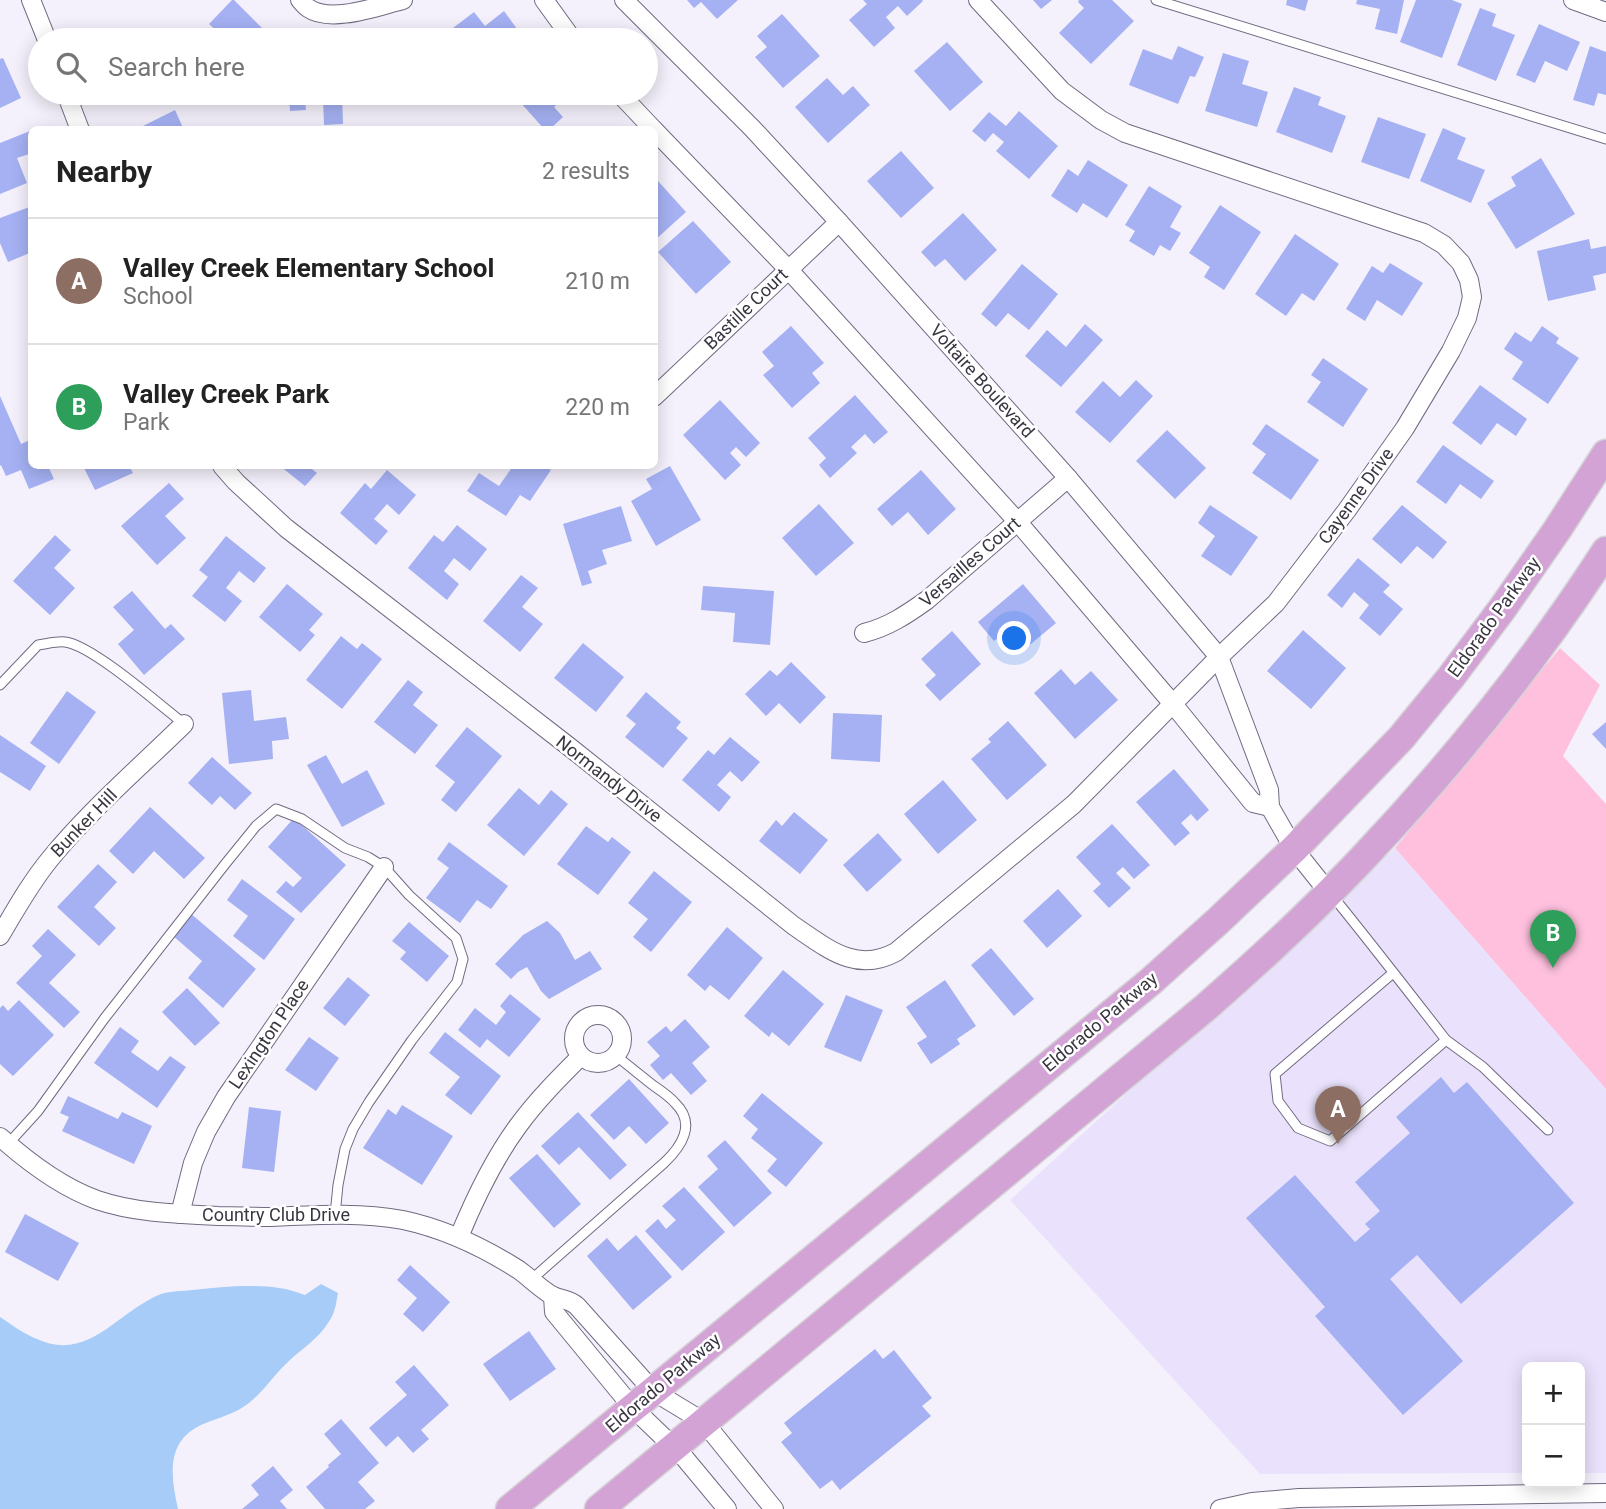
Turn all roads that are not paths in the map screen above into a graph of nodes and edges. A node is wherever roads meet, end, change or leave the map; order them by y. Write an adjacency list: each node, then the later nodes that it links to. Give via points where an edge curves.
1 (31, 0): 10 (street)
2 (300, 0): 3 (street, via 322,14 339,14)
3 (403, 0)
4 (544, 0): 11 (street)
5 (624, 0): 12 (street, Voltaire Boulevard)
6 (978, 0): 29 (street, Cayenne Drive, via 1062,91 1101,120 1125,133 1424,233 1444,245 1469,280 1472,297 1466,318 1405,428 1276,603)
7 (1156, 0): 19 (lane)
8 (1573, 0): 9 (street)
9 (1606, 12)
10 (42, 28)
11 (564, 28)
12 (652, 28)
13 (658, 34): 20 (street, Voltaire Boulevard)
14 (71, 105): 16 (street)
15 (630, 105): 17 (street, Voltaire Boulevard)
16 (78, 126)
17 (650, 126)
18 (658, 134): 21 (street, Voltaire Boulevard)
19 (1606, 139)
20 (839, 222): 21 (street, Bastille Court); 25 (street, Voltaire Boulevard)
21 (788, 269): 22 (street, Bastille Court); 26 (street, Voltaire Boulevard)
22 (658, 393)
23 (1606, 454): 34 (main road, Eldorado Parkway, via 1451,677 1401,738)
24 (225, 469): 35 (street, Normandy Drive, via 286,528 827,948 852,960 883,959)
25 (1068, 478): 26 (street, Versailles Court); 29 (street, Voltaire Boulevard)
26 (1017, 521): 28 (street, Versailles Court, via 927,600 883,628); 31 (street, Voltaire Boulevard)
27 (1606, 551): 37 (main road, via 1461,748)
28 (863, 633)
29 (1219, 657): 31 (street, Cayenne Drive); 33 (street, Voltaire Boulevard, via 1269,790)
30 (0, 685): 32 (lane, via 38,645 66,642 86,650)
31 (1173, 704): 33 (street, Voltaire Boulevard, via 1253,803); 35 (street, Cayenne Drive, via 1074,804)
32 (184, 724): 38 (street, Bunker Hill, via 48,861)
33 (1270, 807): 34 (street, Voltaire Boulevard)
34 (1294, 849): 37 (street, Voltaire Boulevard); 50 (main road, Eldorado Parkway, via 1150,982)
35 (1011, 856)
36 (384, 867): 44 (lane, via 302,819 275,809 256,826 104,1019 38,1111); 45 (street, Lexington Place, via 226,1097 193,1163); 46 (lane, via 456,938 463,959 457,982 353,1129 345,1149)
37 (1329, 893): 39 (lane); 51 (main road, via 1205,1008)
38 (0, 936)
39 (1393, 973): 40 (lane); 40 (lane, via 1275,1074 1279,1101 1298,1128 1330,1141)
40 (1446, 1040): 43 (lane, via 1483,1067)
41 (615, 1055): 42 (street, via 598,1063); 42 (street, via 622,1043 621,1030 614,1020 598,1015 583,1020 576,1030); 48 (lane, via 680,1107 686,1128 682,1142)
42 (580, 1056): 47 (street, via 543,1094 507,1142)
43 (1548, 1130)
44 (4, 1140): 45 (street, Country Club Drive, via 25,1159 96,1199)
45 (180, 1214): 46 (street, Country Club Drive)
46 (335, 1214): 47 (street, Country Club Drive, via 401,1220)
47 (459, 1237): 48 (street, Country Club Drive)
48 (532, 1279): 49 (street, Country Club Drive)
49 (553, 1296): 50 (street, Country Club Drive, via 554,1312); 50 (street, Country Club Drive, via 577,1306)
50 (643, 1399): 51 (street, Country Club Drive); 52 (street, Country Club Drive); 55 (main road, Eldorado Parkway)
51 (704, 1422): 52 (main road); 58 (street, Country Club Drive)
52 (674, 1447): 56 (main road); 57 (street, Country Club Drive)
53 (1606, 1493): 54 (street)
54 (1536, 1501): 59 (street, via 1299,1498)
55 (510, 1509)
56 (599, 1509)
57 (727, 1509)
58 (774, 1509)
59 (1220, 1509)

